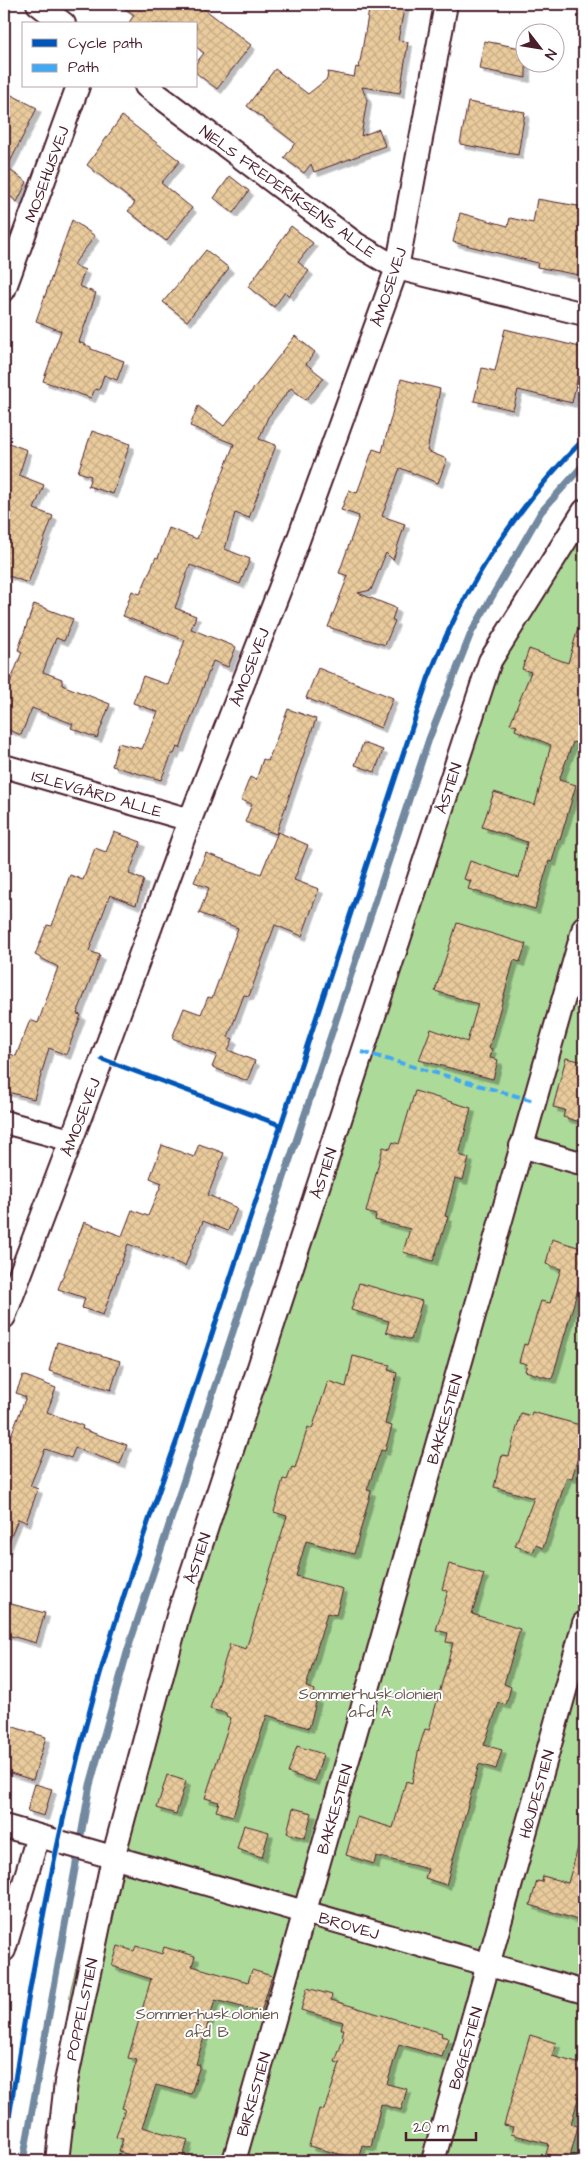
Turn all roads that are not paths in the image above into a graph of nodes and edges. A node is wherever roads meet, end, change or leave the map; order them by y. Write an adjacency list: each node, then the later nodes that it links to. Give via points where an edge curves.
1 (38, 4): 3 (street)
2 (446, 4): 6 (street, ÅMOSEVEJ)
3 (61, 22)
4 (77, 88): 7 (street, MOSEHUSVEJ)
5 (149, 88): 6 (street, NIELS FREDERIKSENS ALLE, via 356,244)
6 (397, 268): 8 (street, NIELS FREDERIKSENS ALLE); 11 (street, ÅMOSEVEJ, via 288,568)
7 (4, 290)
8 (584, 314)
9 (584, 511): 21 (street, ÅSTIEN, via 490,661 179,1612)
10 (4, 766): 11 (street, ISLEVGÅRD ALLE)
11 (190, 820): 14 (street, ÅMOSEVEJ)
12 (584, 927): 15 (street, BAKKESTIEN)
13 (4, 1122): 14 (street)
14 (71, 1140): 17 (street, ÅMOSEVEJ)
15 (521, 1146): 16 (street); 22 (street, BAKKESTIEN)
16 (584, 1164)
17 (4, 1317)
18 (584, 1623): 24 (street, HØJDESTIEN)
19 (4, 1826): 20 (street, BROVEJ)
20 (48, 1839): 21 (street, BROVEJ); 23 (street)
21 (109, 1856): 22 (street, BROVEJ); 26 (street, POPPELSTIEN, via 66,2082)
22 (305, 1912): 24 (street, BROVEJ); 27 (street, BIRKESTIEN)
23 (4, 1950)
24 (489, 1964): 25 (street, BROVEJ); 28 (street, BØGESTIEN)
25 (584, 1992)
26 (57, 2161)
27 (234, 2161)
28 (433, 2161)

